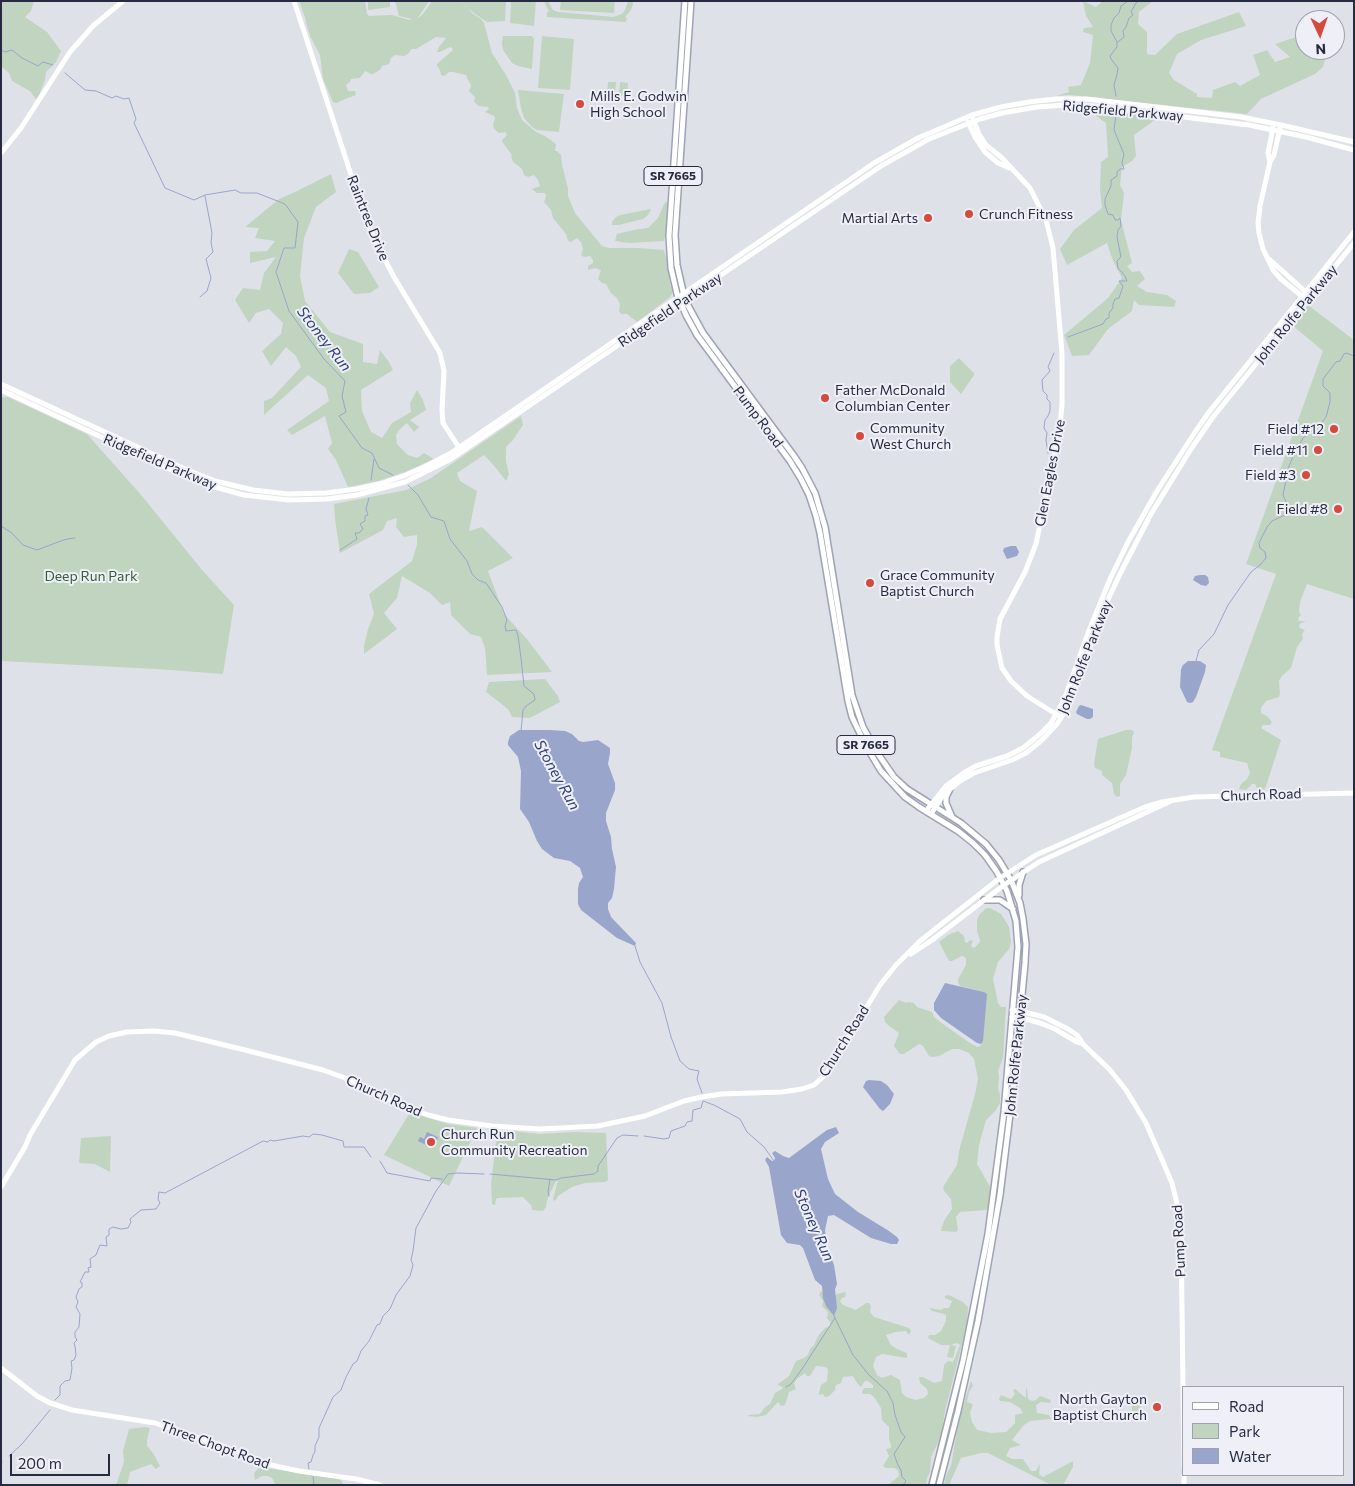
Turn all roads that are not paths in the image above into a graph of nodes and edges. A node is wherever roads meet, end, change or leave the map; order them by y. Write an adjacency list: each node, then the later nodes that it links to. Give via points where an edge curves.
1 (122, 1): 9 (main road, via 92,26 70,52)
2 (294, 1): 16 (main road, Raintree Drive, via 366,220 394,277 440,353 444,371 443,423)
3 (685, 1): 13 (main road, Pump Road / SR 7665, via 669,236 671,268)
4 (691, 1): 13 (main road, Pump Road / SR 7665, via 675,235)
5 (970, 119): 6 (main road, Ridgefield Parkway, via 1023,102 1078,99 1216,114); 13 (main road, Ridgefield Parkway, via 880,166); 17 (main road, Glen Eagles Drive, via 986,145 1028,185 1052,238 1061,336 1062,411 1036,544 1000,619 997,645 1002,668 1014,686)
6 (1277, 127): 7 (main road, Ridgefield Parkway); 8 (main road, Ridgefield Parkway); 12 (main road, via 1268,153 1270,162 1260,206 1260,240 1268,259)
7 (1354, 142)
8 (1354, 150)
9 (1, 153)
10 (1354, 232): 12 (main road, John Rolfe Parkway)
11 (1354, 243): 12 (main road, John Rolfe Parkway)
12 (1306, 296): 17 (main road, John Rolfe Parkway, via 1202,434 1151,514 1104,608 1073,694)
13 (682, 298): 16 (main road, Ridgefield Parkway); 21 (main road, Pump Road / SR 7665, via 710,344 794,456 810,483 824,524 857,712 889,770 907,789); 22 (main road, Pump Road / SR 7665, via 697,335 790,461 809,495 820,533 852,717 881,770 905,797)
14 (1, 384): 16 (main road, Ridgefield Parkway, via 198,475 260,491 310,494 366,487 415,471)
15 (1, 390): 16 (main road, Ridgefield Parkway, via 185,476 230,491 267,498 318,500 388,488 440,466)
16 (460, 450)
17 (1059, 716): 18 (main road, John Rolfe Parkway, via 1049,734 1026,753 974,773); 21 (main road, John Rolfe Parkway, via 1028,745 970,768 946,786)
18 (950, 789): 21 (main road, John Rolfe Parkway); 23 (main road, via 946,803)
19 (1354, 793): 20 (main road, Church Road, via 1194,797)
20 (1170, 802): 24 (main road, Church Road); 25 (main road, Church Road, via 1145,807 1053,846)
21 (933, 806): 22 (main road); 23 (main road, John Rolfe Parkway)
22 (928, 813): 26 (main road, John Rolfe Parkway, via 973,843)
23 (952, 817): 25 (main road, John Rolfe Parkway, via 986,844)
24 (1023, 872): 27 (main road, Church Road); 30 (main road, via 1018,887)
25 (1007, 873): 26 (main road, Church Road); 27 (main road, John Rolfe Parkway)
26 (1000, 878): 28 (main road, John Rolfe Parkway); 32 (main road, Church Road, via 920,941)
27 (1011, 880): 28 (main road, Church Road); 30 (main road, John Rolfe Parkway)
28 (1004, 885): 29 (main road, Church Road); 31 (main road, John Rolfe Parkway)
29 (984, 900): 31 (main road, via 1000,900); 32 (main road, Church Road)
30 (1020, 903): 34 (main road, John Rolfe Parkway, via 1026,944)
31 (1013, 910): 33 (main road, John Rolfe Parkway, via 1018,947)
32 (902, 960): 38 (main road, Church Road, via 876,991 827,1073 814,1084 791,1091 702,1097 632,1120 580,1128 524,1129 448,1120 415,1111 316,1068 175,1033 118,1033 96,1042 75,1060)
33 (1012, 1010): 34 (main road, Pump Road); 35 (main road, John Rolfe Parkway)
34 (1021, 1012): 36 (main road, John Rolfe Parkway); 37 (main road, Pump Road, via 1044,1017 1064,1027 1078,1035)
35 (1012, 1017): 36 (main road, Pump Road); 42 (main road, John Rolfe Parkway, via 988,1234 963,1361)
36 (1020, 1018): 37 (main road, Pump Road, via 1043,1024); 43 (main road, John Rolfe Parkway, via 990,1262)
37 (1083, 1044): 40 (main road, Pump Road, via 1110,1070 1140,1111 1172,1183 1180,1221)
38 (1, 1187)
39 (1, 1368): 41 (main road, Three Chopt Road, via 36,1396 67,1409 154,1423 271,1465)
40 (1183, 1386)
41 (380, 1485)
42 (932, 1485)
43 (939, 1485)

